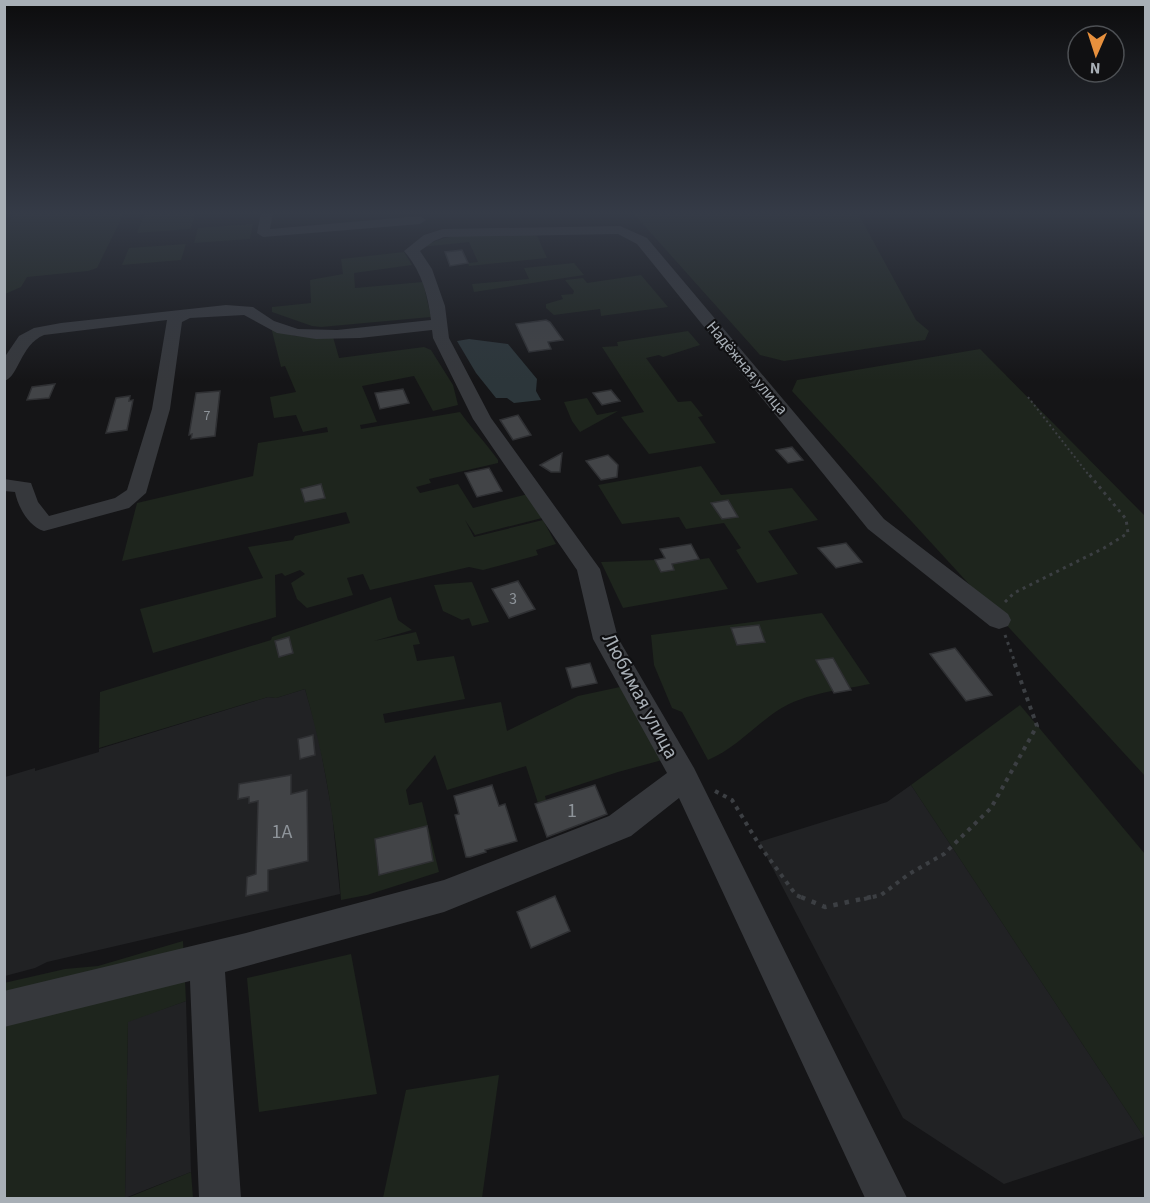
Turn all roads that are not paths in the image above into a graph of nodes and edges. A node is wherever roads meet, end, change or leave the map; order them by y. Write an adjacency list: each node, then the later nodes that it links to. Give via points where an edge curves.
1 (425, 269): 4 (street, Любимая улица)
2 (665, 269): 7 (street, Надёжная улица, via 876,524)
3 (184, 315): 4 (street, via 248,310 285,331 319,335); 5 (street, via 38,331 27,336); 6 (street, via 175,320 161,409 136,492 122,503 44,524 28,503 24,487)
4 (439, 324): 8 (street, Любимая улица, via 441,338 482,419 588,569 606,639)
5 (4, 376)
6 (4, 485)
7 (999, 620)
8 (686, 782): 9 (street, via 620,826 444,896); 12 (street, Любимая улица)
9 (207, 960): 10 (street); 11 (street)
10 (4, 1008)
11 (220, 1198)
12 (886, 1198)

